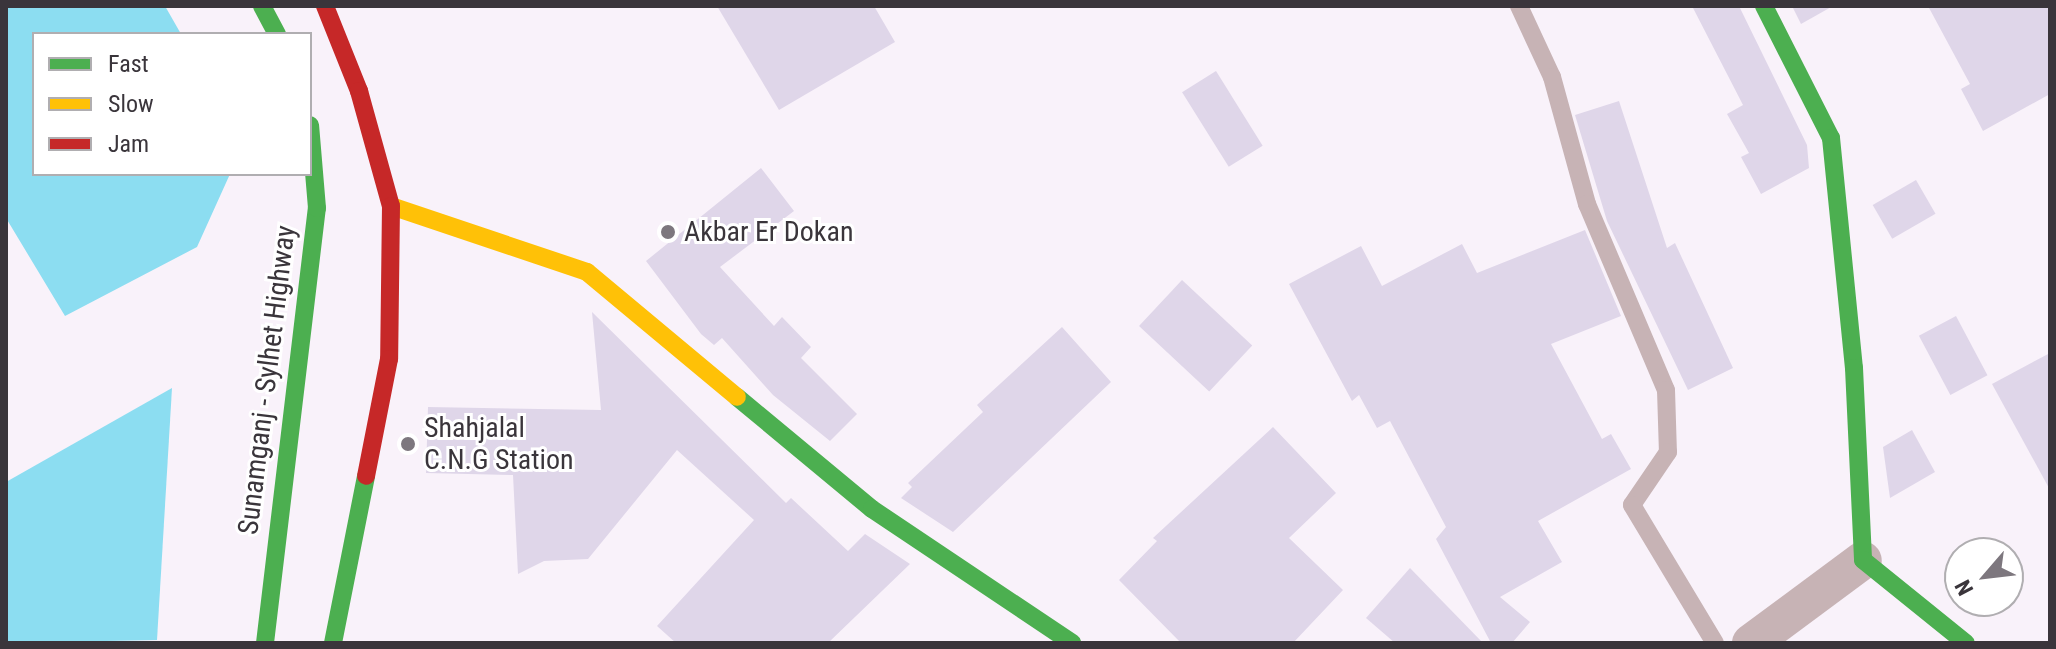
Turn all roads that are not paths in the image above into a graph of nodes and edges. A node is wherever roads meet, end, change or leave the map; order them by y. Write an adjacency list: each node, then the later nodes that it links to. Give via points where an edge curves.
1 (262, 6): 5 (street)
2 (325, 6): 7 (street, via 372,130)
3 (1519, 6): 12 (lane, via 1552,77 1587,204 1666,390 1668,452 1632,505)
4 (1764, 6): 8 (street, via 1831,138 1854,368)
5 (276, 32)
6 (312, 149): 9 (street, Sunamganj - Sylhet Highway, via 317,208)
7 (391, 206): 10 (street, via 389,359); 11 (street, via 587,272 872,509)
8 (1863, 560): 13 (street); 14 (street)
9 (265, 643)
10 (333, 643)
11 (1072, 643)
12 (1715, 643)
13 (1751, 643)
14 (1966, 643)

